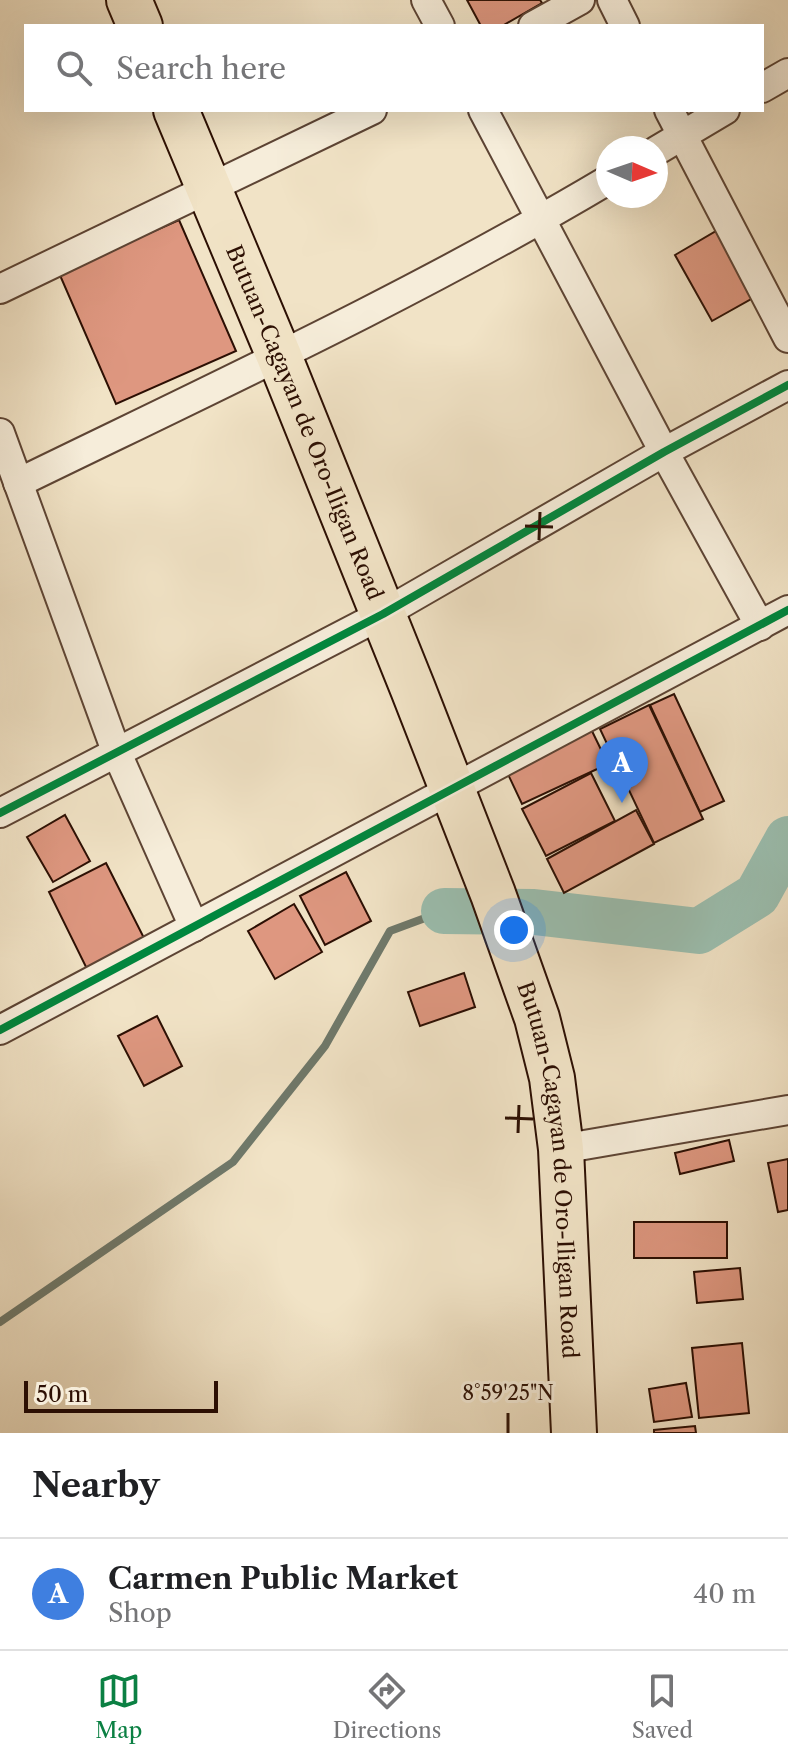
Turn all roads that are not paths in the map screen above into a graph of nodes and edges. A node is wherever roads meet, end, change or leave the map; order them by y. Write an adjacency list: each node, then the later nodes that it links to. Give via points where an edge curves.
1 (129, 0): 5 (highway)
2 (426, 0): 6 (street)
3 (580, 0): 7 (street)
4 (612, 0): 8 (street)
5 (139, 24)
6 (439, 24)
7 (537, 24)
8 (624, 24)
9 (788, 73): 10 (street)
10 (764, 87)
11 (177, 112): 19 (highway, Butuan-Cagayan de Oro-Iligan Road)
12 (368, 112): 19 (street)
13 (484, 112): 20 (street)
14 (670, 112): 16 (street)
15 (722, 112): 16 (street)
16 (682, 136): 17 (street); 22 (street)
17 (668, 144)
18 (596, 187): 20 (street)
19 (211, 189): 21 (street); 23 (highway, Butuan-Cagayan de Oro-Iligan Road)
20 (540, 220): 23 (street); 26 (street)
21 (0, 289)
22 (788, 338)
23 (279, 356): 27 (street); 29 (highway, Butuan-Cagayan de Oro-Iligan Road)
24 (788, 385): 26 (street)
25 (0, 433): 27 (street)
26 (664, 452): 29 (street); 30 (street)
27 (18, 483): 31 (street)
28 (788, 610): 30 (street)
29 (383, 614): 31 (street); 32 (highway, Butuan-Cagayan de Oro-Iligan Road)
30 (760, 626): 32 (street)
31 (116, 751): 33 (street); 34 (street)
32 (450, 788): 34 (street); 37 (highway, Butuan-Cagayan de Oro-Iligan Road, via 537,1018)
33 (0, 813)
34 (194, 927): 35 (street)
35 (0, 1030)
36 (788, 1110): 37 (street)
37 (561, 1149): 38 (highway, Butuan-Cagayan de Oro-Iligan Road)
38 (574, 1433)

